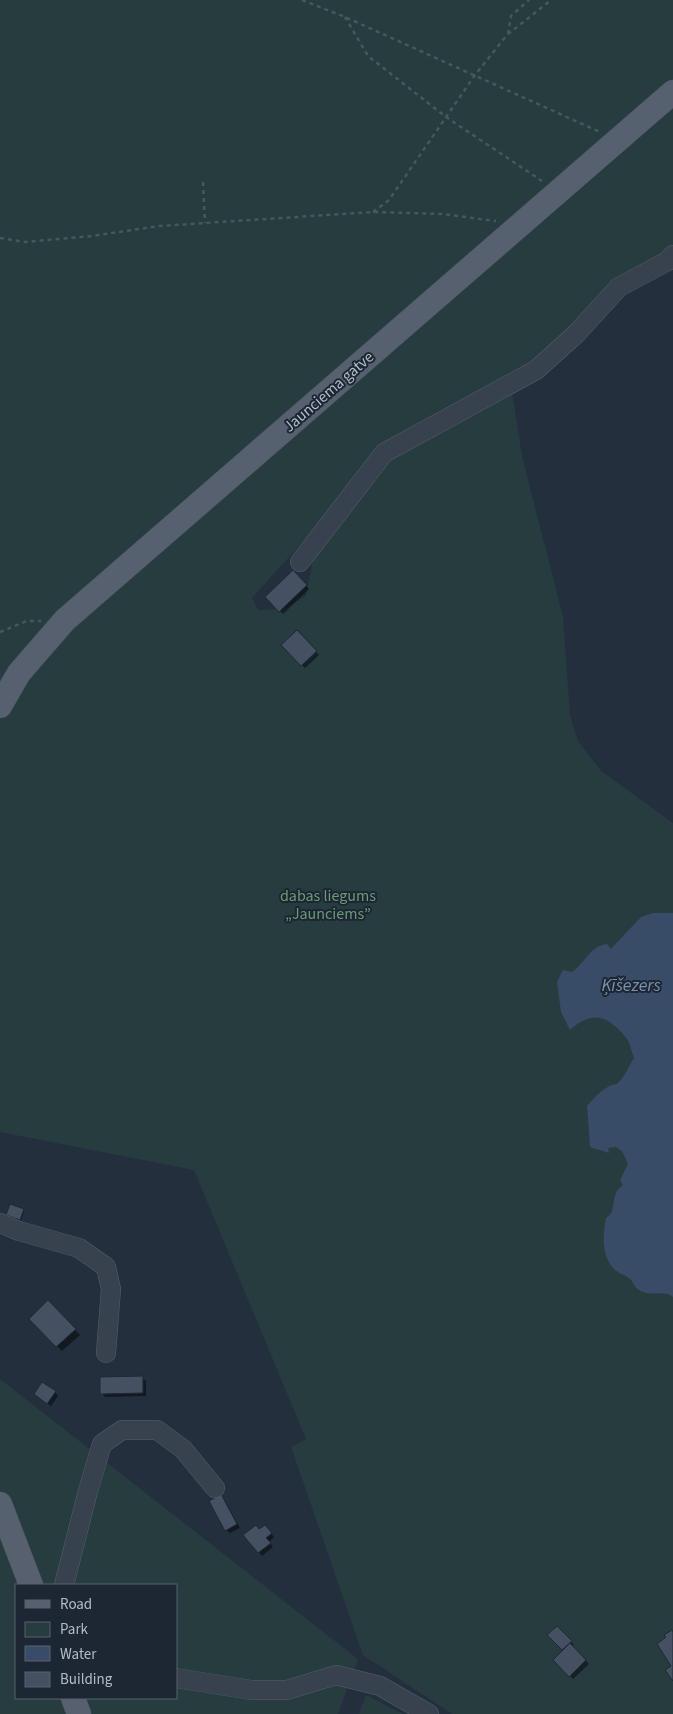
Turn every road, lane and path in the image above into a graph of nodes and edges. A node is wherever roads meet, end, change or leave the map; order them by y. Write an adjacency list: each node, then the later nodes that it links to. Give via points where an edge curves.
1 (302, 0): 4 (path)
2 (529, 0): 5 (path, via 511,16)
3 (551, 0): 5 (path)
4 (345, 18): 6 (path); 8 (path, via 368,56)
5 (508, 35): 6 (path)
6 (475, 75): 8 (path); 9 (path)
7 (673, 92): 9 (main road, Jaunciema gatve)
8 (446, 117): 11 (path); 12 (path, via 388,200)
9 (616, 141): 11 (main road, Jaunciema gatve)
10 (203, 182): 13 (path)
11 (556, 193): 14 (main road, Jaunciema gatve)
12 (373, 212): 13 (path); 14 (path, via 442,214)
13 (205, 223): 15 (path, via 25,242)
14 (522, 223): 18 (main road, Jaunciema gatve)
15 (0, 238)
16 (673, 255): 17 (street, via 619,287 576,334 536,370 384,453)
17 (300, 562)
18 (65, 620): 19 (path, via 27,621); 20 (main road, Jaunciema gatve, via 19,673)
19 (0, 632)
20 (0, 706)
21 (0, 1222): 22 (street, via 19,1231 79,1248 106,1267 111,1288)
22 (106, 1353)
23 (215, 1488): 26 (street, via 183,1449 157,1430 122,1430 102,1444)
24 (0, 1504): 25 (main road)
25 (31, 1584)
26 (64, 1584)
27 (178, 1678): 30 (street, via 251,1690 287,1690 336,1675 380,1686)
28 (73, 1699): 29 (main road)
29 (79, 1714)
30 (428, 1714)

